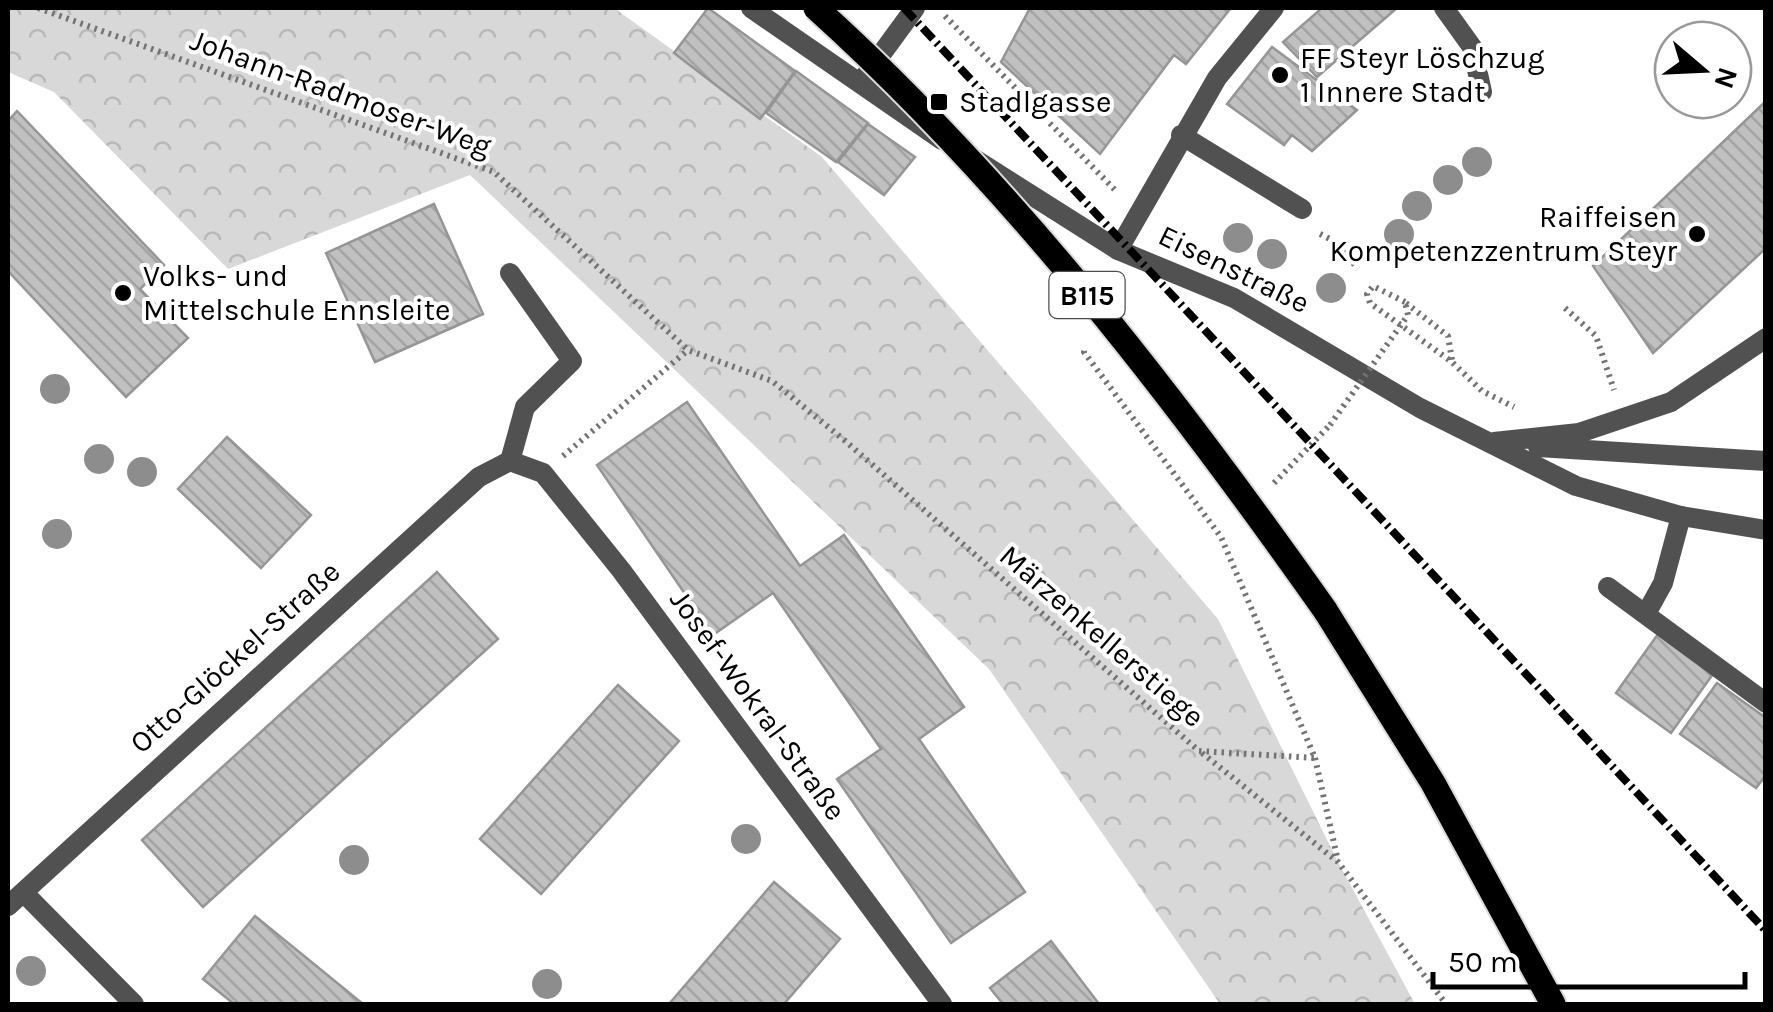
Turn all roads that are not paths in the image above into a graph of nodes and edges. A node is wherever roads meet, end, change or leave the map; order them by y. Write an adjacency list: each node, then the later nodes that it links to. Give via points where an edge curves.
1 (751, 8): 6 (street, Eisenstraße)
2 (816, 8): 24 (main road, B115, bridge, via 918,108 1091,300 1236,483 1326,610 1433,783)
3 (915, 8): 6 (street)
4 (1274, 8): 8 (street)
5 (1444, 8): 7 (street, via 1472,47)
6 (858, 86): 10 (street, Eisenstraße)
7 (1482, 92)
8 (1180, 135): 9 (street); 10 (street)
9 (1302, 209)
10 (1118, 250): 13 (street, Eisenstraße, via 1234,298 1420,408)
11 (510, 273): 15 (street, via 572,361 526,407)
12 (1766, 338): 13 (street, via 1670,402 1579,433)
13 (1492, 442): 14 (street, Eisenstraße); 16 (street, Eisenstraße, via 1601,496)
14 (1766, 461)
15 (510, 462): 21 (street, Otto-Glöckel-Straße, via 479,477); 23 (street, Josef-Wokral-Straße, via 543,473 622,570)
16 (1681, 516): 17 (street, Eisenstraße); 19 (street)
17 (1766, 530)
18 (1608, 587): 19 (street)
19 (1648, 612): 20 (street)
20 (1766, 703)
21 (15, 899): 22 (street)
22 (134, 1004)
23 (942, 1004)
24 (1552, 1004)

